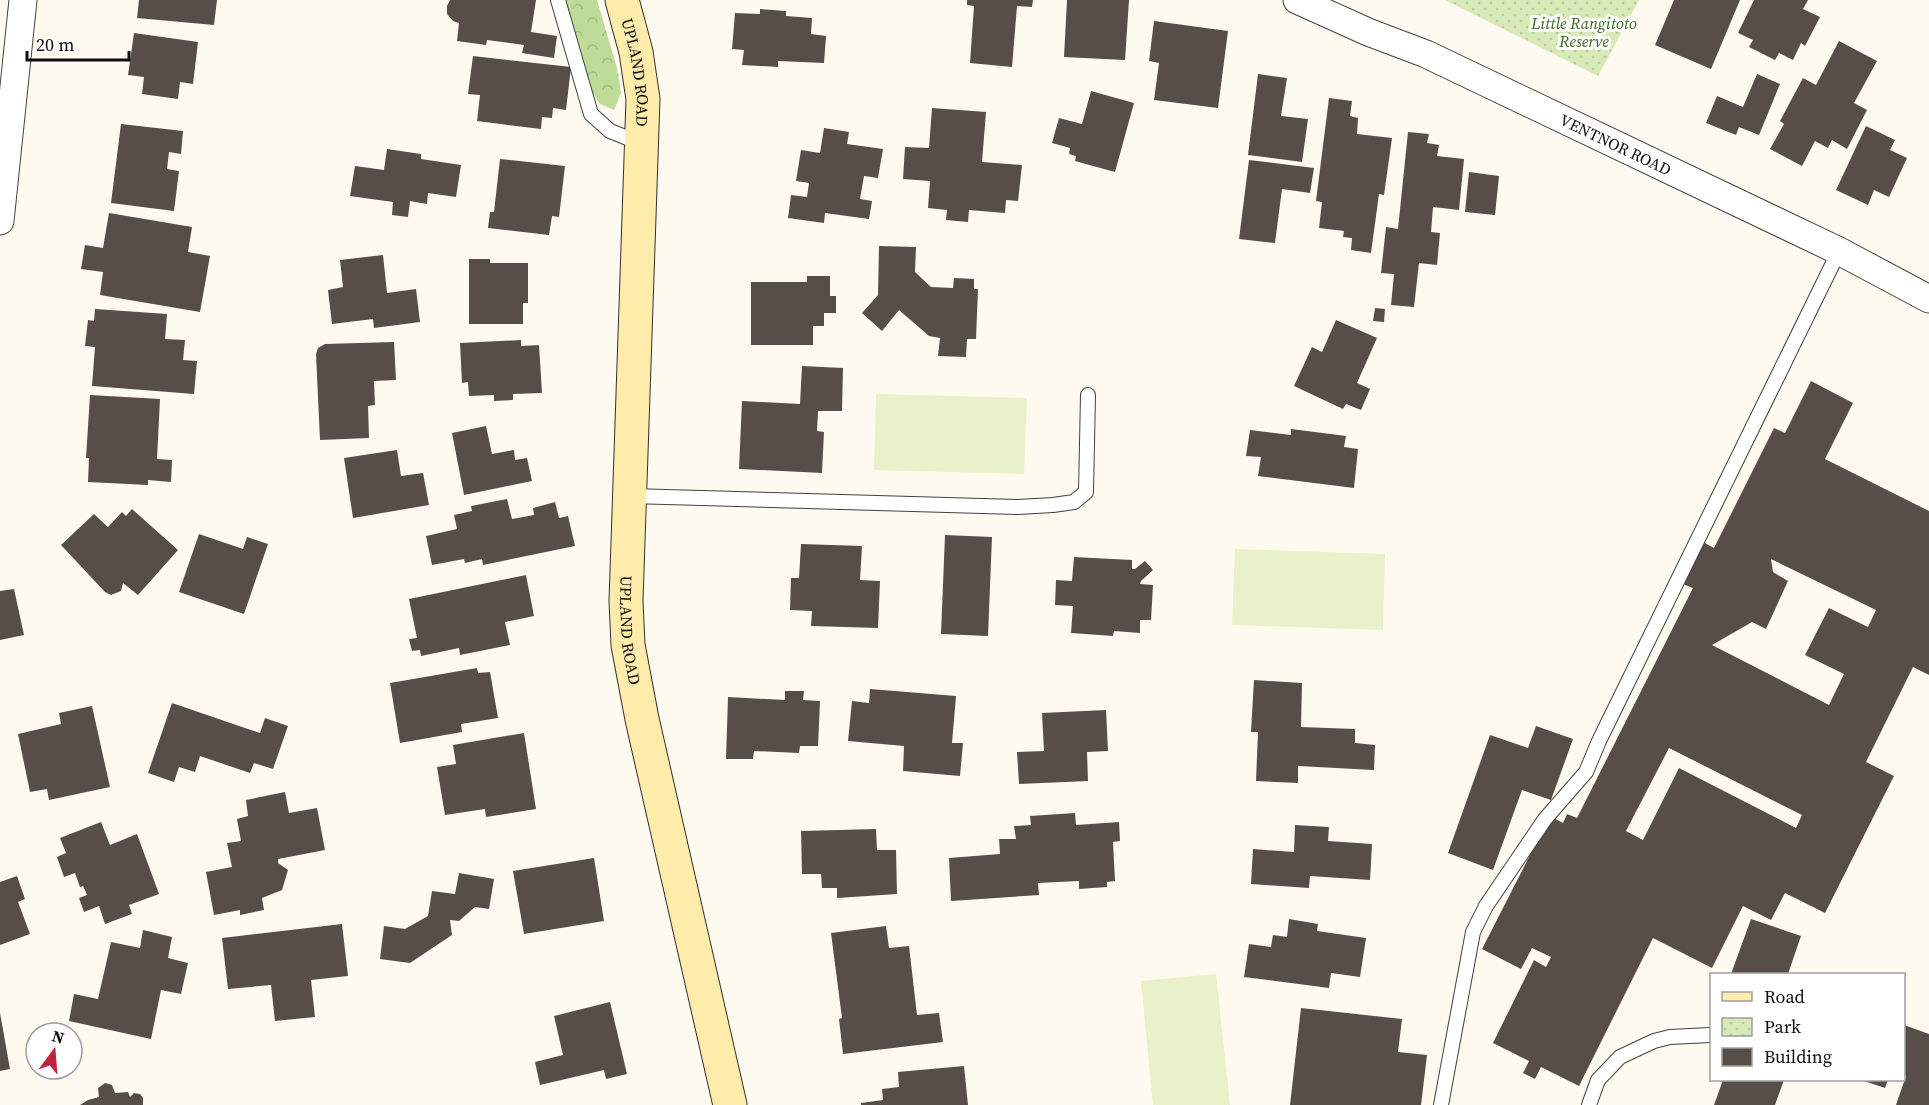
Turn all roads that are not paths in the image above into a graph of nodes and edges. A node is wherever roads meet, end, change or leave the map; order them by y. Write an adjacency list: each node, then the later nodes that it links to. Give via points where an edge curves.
1 (23, 0): 6 (street)
2 (558, 0): 5 (lane, UPLAND ROAD, via 591,114 610,131)
3 (622, 0): 5 (main road, UPLAND ROAD, via 640,72)
4 (1297, 0): 7 (street, VENTNOR ROAD, via 1426,54)
5 (642, 144): 10 (main road, UPLAND ROAD)
6 (0, 221)
7 (1839, 251): 8 (street, VENTNOR ROAD); 13 (lane, via 1586,772 1545,819 1486,906 1473,932)
8 (1929, 299)
9 (1088, 395): 10 (lane, via 1086,492 1074,502 1018,507)
10 (630, 496): 12 (main road, UPLAND ROAD, via 628,645)
11 (1710, 1035): 14 (lane, via 1670,1037 1620,1057 1598,1080)
12 (730, 1105)
13 (1442, 1105)
14 (1589, 1105)

